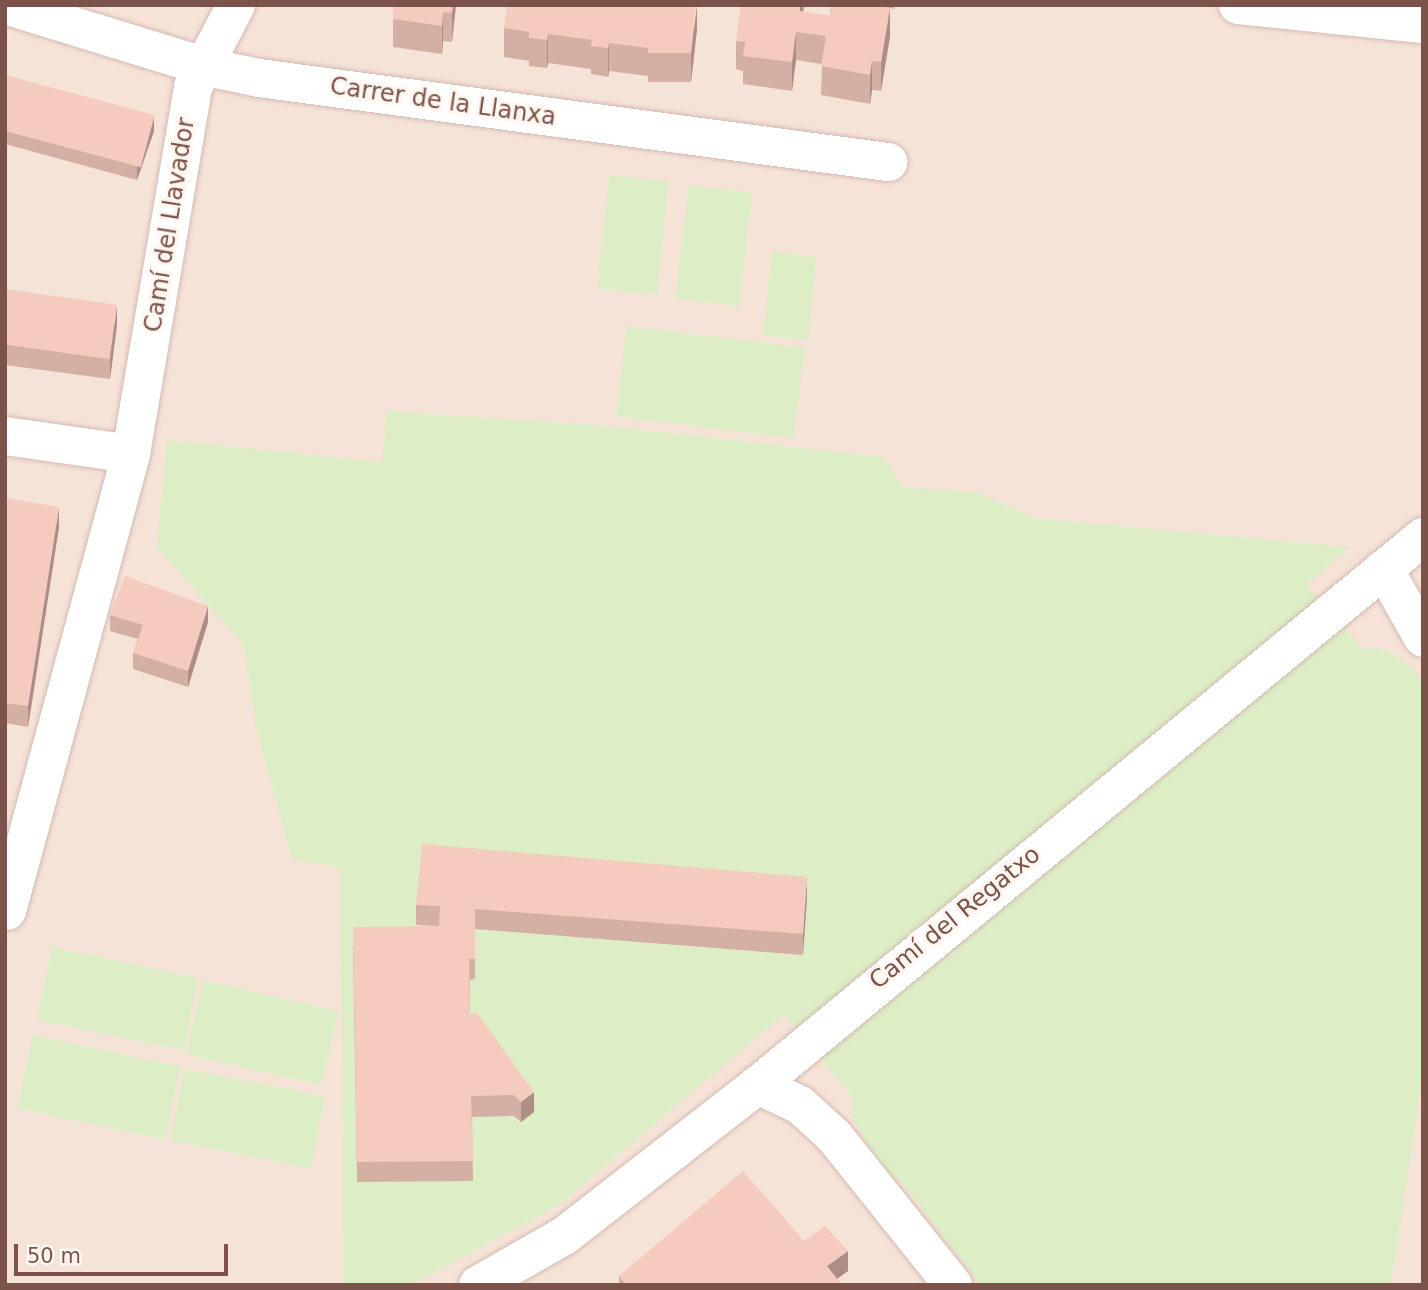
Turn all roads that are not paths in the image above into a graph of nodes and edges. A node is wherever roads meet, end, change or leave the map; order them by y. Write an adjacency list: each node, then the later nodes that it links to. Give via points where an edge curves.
1 (5, 5): 5 (street, Carrer de la Llanxa)
2 (236, 5): 5 (street, Camí del Llavador)
3 (1237, 5): 4 (street)
4 (1423, 24)
5 (206, 66): 6 (street, Carrer de la Llanxa, via 272,79); 8 (street, Camí del Llavador, via 193,87)
6 (888, 162)
7 (5, 436): 8 (street)
8 (131, 454): 12 (street, Camí del Llavador)
9 (1423, 537): 10 (street, Camí del Regatxo)
10 (1384, 569): 11 (street); 13 (street, Camí del Regatxo)
11 (1423, 638)
12 (7, 911)
13 (758, 1085): 14 (street, Camí del Regatxo, via 564,1236); 15 (street, via 800,1105 834,1136)
14 (478, 1285)
15 (953, 1285)

